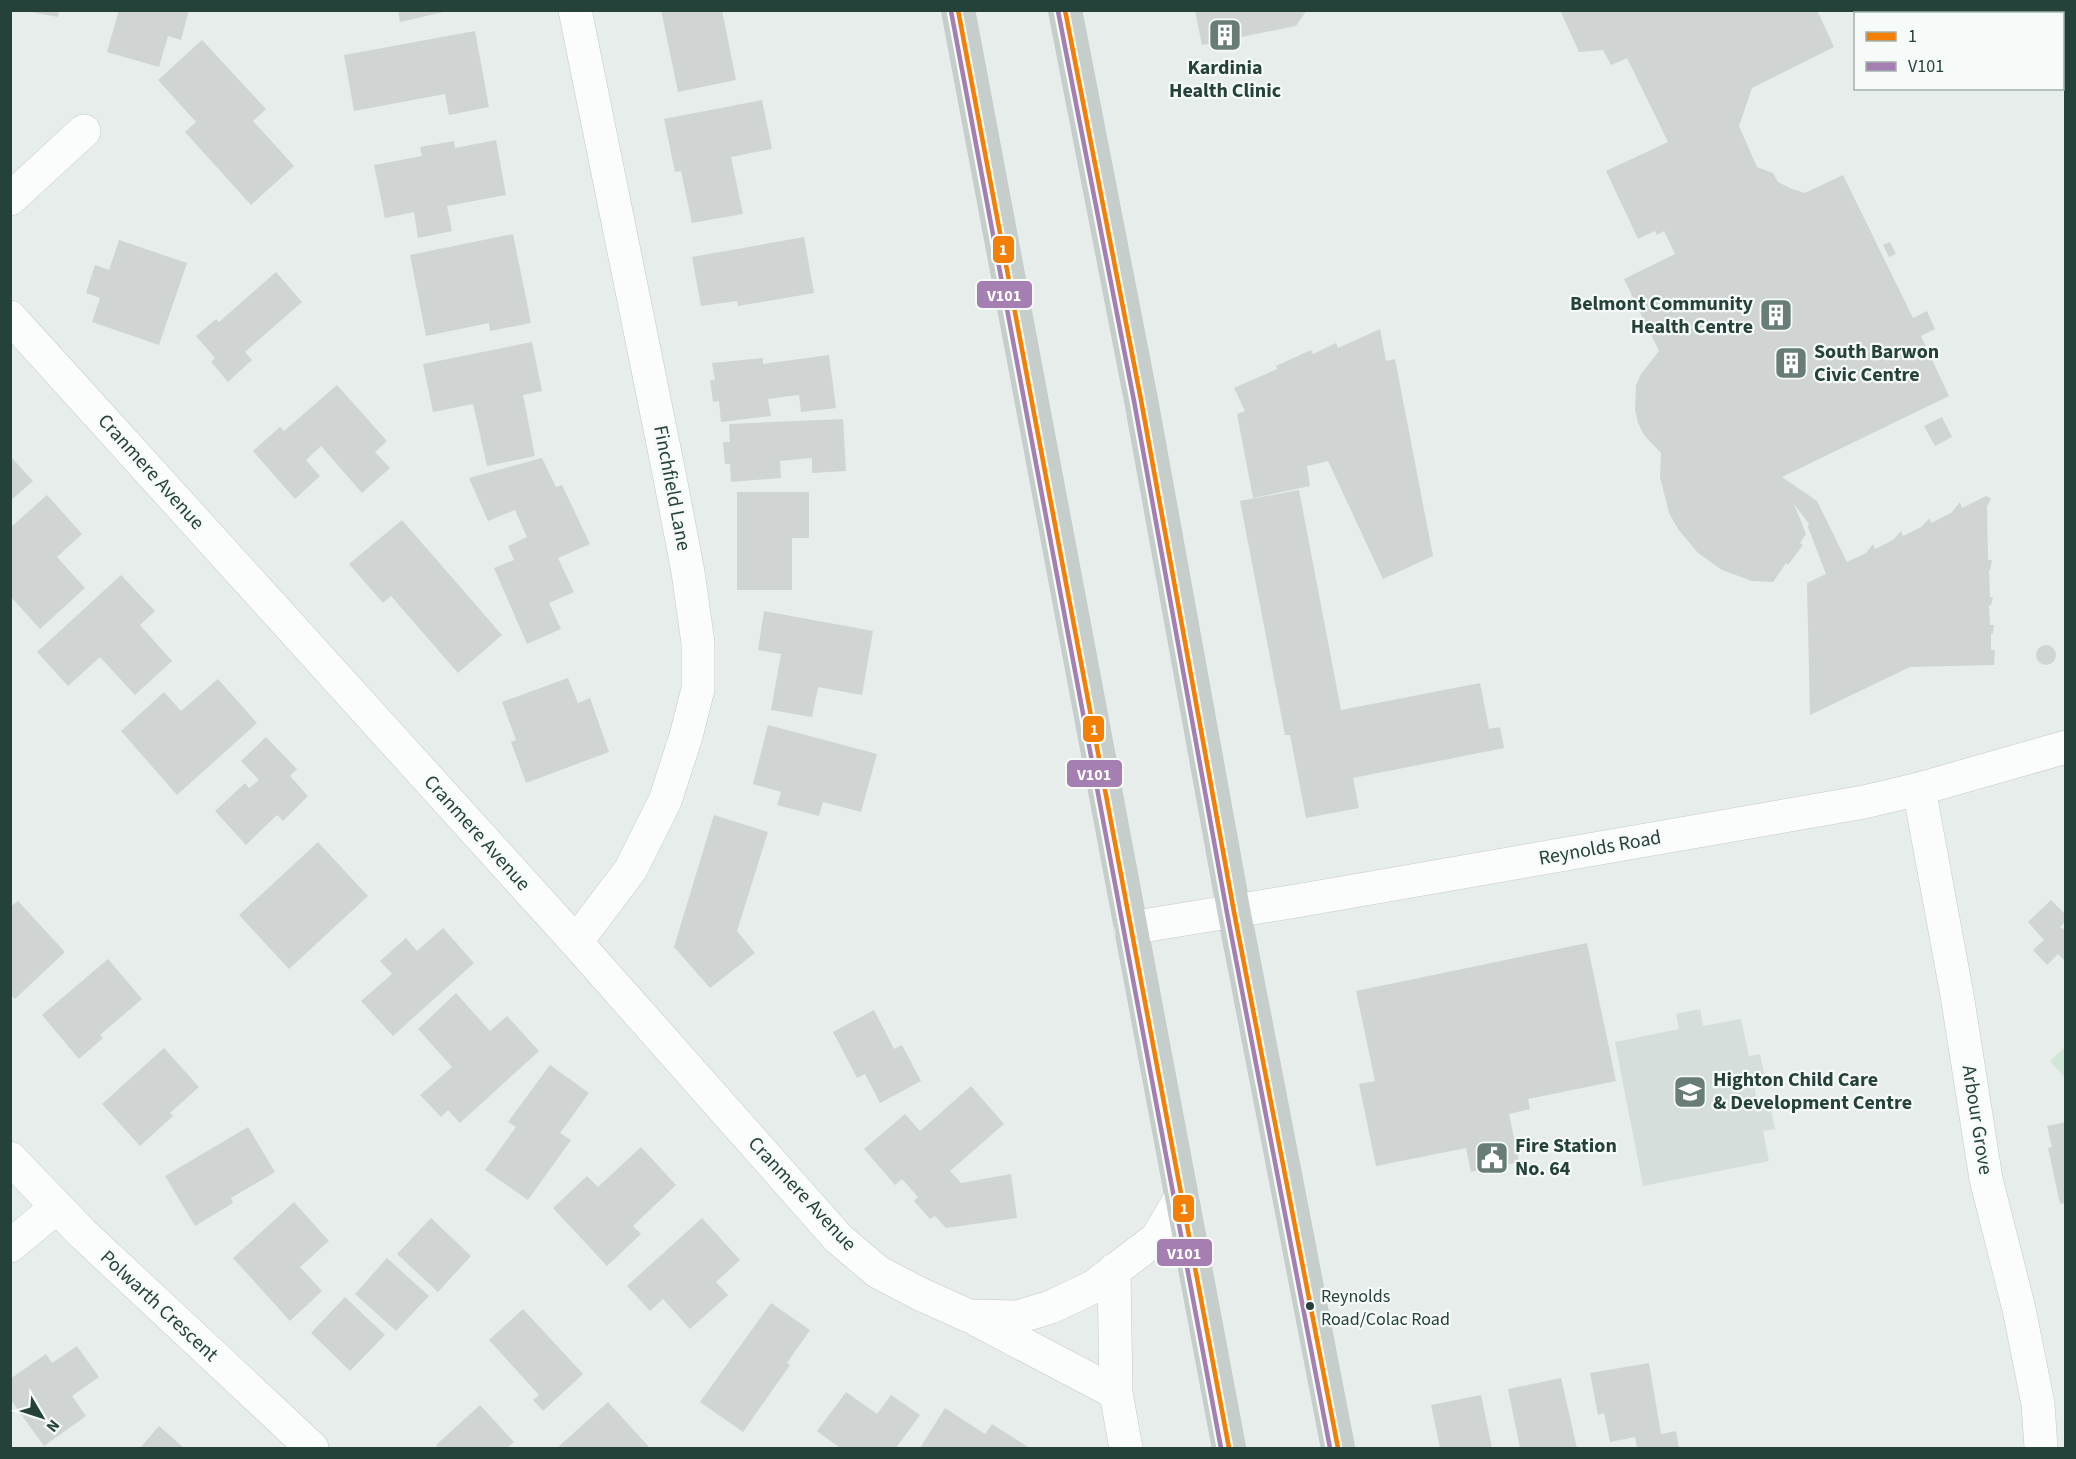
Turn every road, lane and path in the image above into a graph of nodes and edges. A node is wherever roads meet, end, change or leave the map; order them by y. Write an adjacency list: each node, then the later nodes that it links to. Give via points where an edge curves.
1 (575, 10): 11 (street, Finchfield Lane, via 669,473 698,643 698,689 665,801 631,869)
2 (958, 10): 10 (highway)
3 (1065, 10): 9 (highway, via 1141,400)
4 (84, 130): 5 (street)
5 (10, 199)
6 (10, 316): 11 (street, Cranmere Avenue)
7 (2066, 747): 8 (street, Reynolds Road)
8 (1919, 789): 9 (street, Reynolds Road, via 1718,829); 23 (street, Arbour Grove, via 1986,1179 2038,1404)
9 (1233, 912): 10 (street, Reynolds Road); 22 (highway)
10 (1130, 928): 13 (highway)
11 (576, 942): 17 (street, Cranmere Avenue, via 838,1238 878,1272)
12 (10, 1158): 14 (street, Polwarth Crescent)
13 (1181, 1197): 16 (street, Cranmere Avenue, via 1157,1238); 21 (highway)
14 (57, 1207): 15 (street); 19 (street, Polwarth Crescent)
15 (10, 1246)
16 (1114, 1270): 17 (street, Cranmere Avenue, via 1093,1287 1051,1307 1018,1317); 18 (street)
17 (969, 1316): 18 (street, Cranmere Avenue)
18 (1116, 1393): 20 (street)
19 (312, 1449)
20 (1126, 1449)
21 (1229, 1449)
22 (1338, 1449)
23 (2041, 1449)

